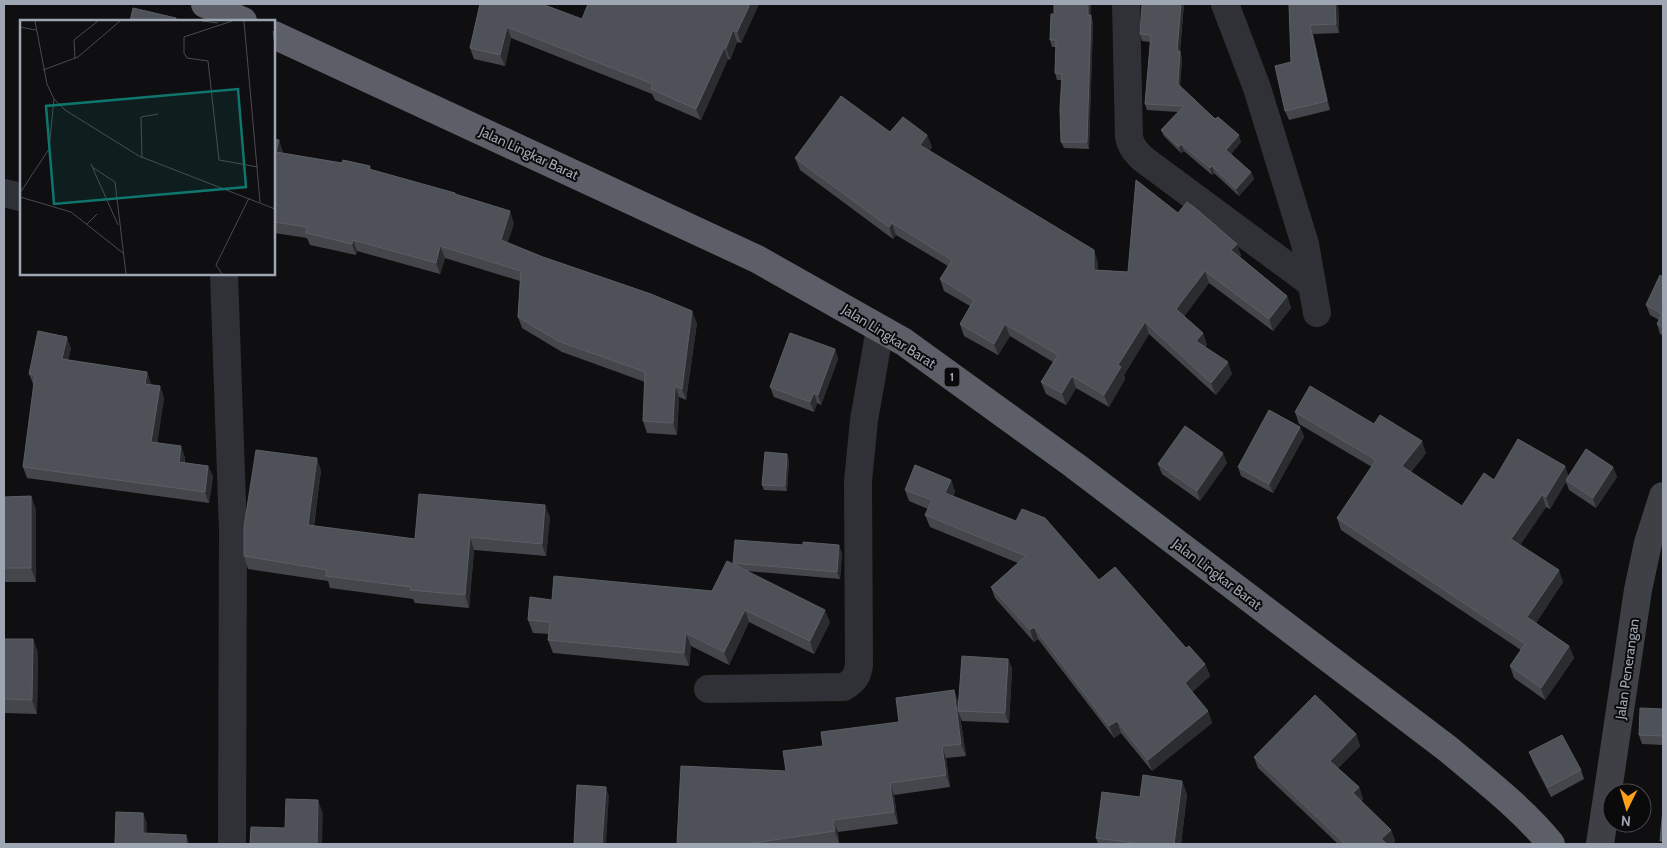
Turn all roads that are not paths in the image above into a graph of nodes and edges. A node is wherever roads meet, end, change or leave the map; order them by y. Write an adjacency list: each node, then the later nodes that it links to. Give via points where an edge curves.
1 (205, 4): 4 (highway)
2 (1126, 4): 9 (street, via 1130,144 1143,159)
3 (1224, 4): 9 (street, via 1256,88 1288,189 1305,244)
4 (241, 20)
5 (275, 35): 11 (highway, Jalan Lingkar Barat / 1, via 757,258)
6 (4, 192): 7 (street)
7 (20, 197)
8 (224, 275): 14 (street, via 232,531)
9 (1312, 284): 10 (street)
10 (1317, 313)
11 (880, 328): 13 (street, via 864,420 858,481 858,672 855,679 844,687); 15 (highway, Jalan Lingkar Barat / 1, via 1074,465 1448,749 1506,799)
12 (1663, 496): 16 (street, Jalan Penerangan, via 1638,590)
13 (708, 689)
14 (232, 844)
15 (1551, 844)
16 (1600, 844)

